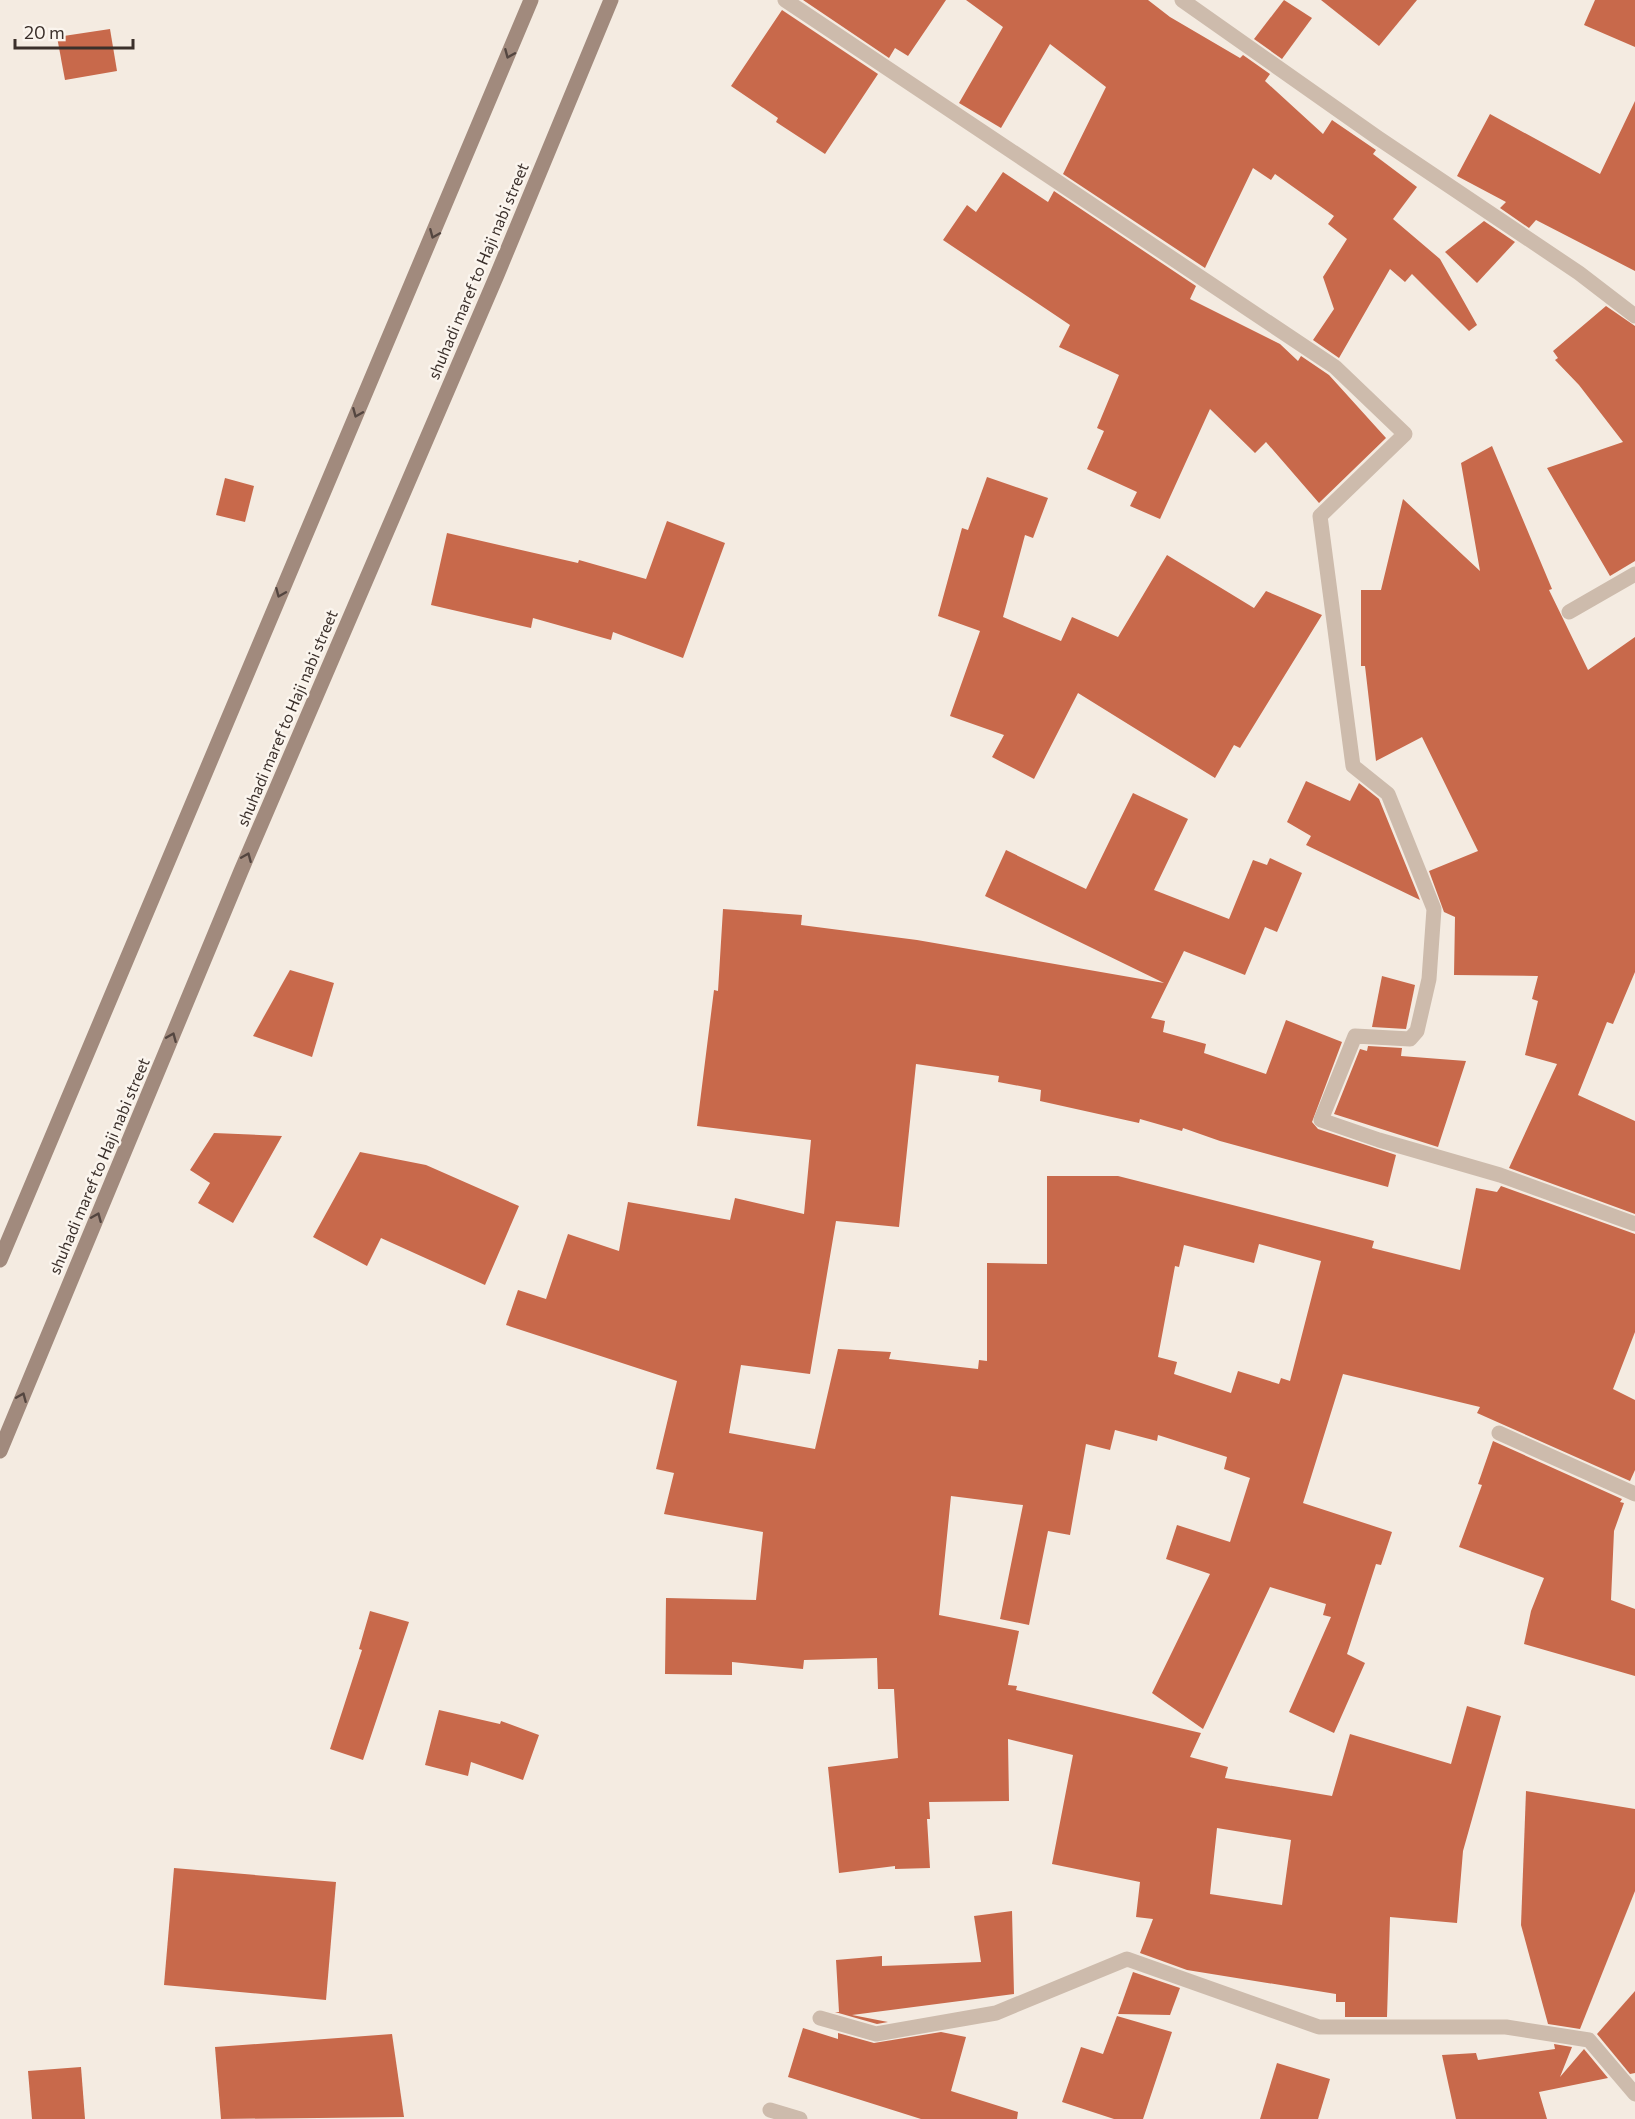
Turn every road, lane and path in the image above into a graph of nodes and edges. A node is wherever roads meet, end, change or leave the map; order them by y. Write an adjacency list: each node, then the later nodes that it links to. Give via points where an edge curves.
1 (531, 0): 9 (main road, one-way to 9)
2 (611, 0): 11 (main road, shuhadi maref to Haji nabi street, one-way to 2)
3 (785, 0): 8 (street, via 1335,367 1405,434 1320,516 1353,766 1388,794 1431,899 1434,909 1429,979 1417,1031 1410,1039 1355,1036 1321,1120 1500,1175)
4 (1182, 0): 5 (street, via 1579,273)
5 (1635, 316)
6 (1635, 574): 7 (street)
7 (1569, 612)
8 (1635, 1224)
9 (0, 1260)
10 (1499, 1433): 12 (street)
11 (0, 1451)
12 (1635, 1494)
13 (820, 2018): 14 (street, via 876,2034 996,2013 1127,1959 1319,2027 1506,2027 1589,2040)
14 (1635, 2094)
15 (770, 2110): 16 (street)
16 (800, 2119)

